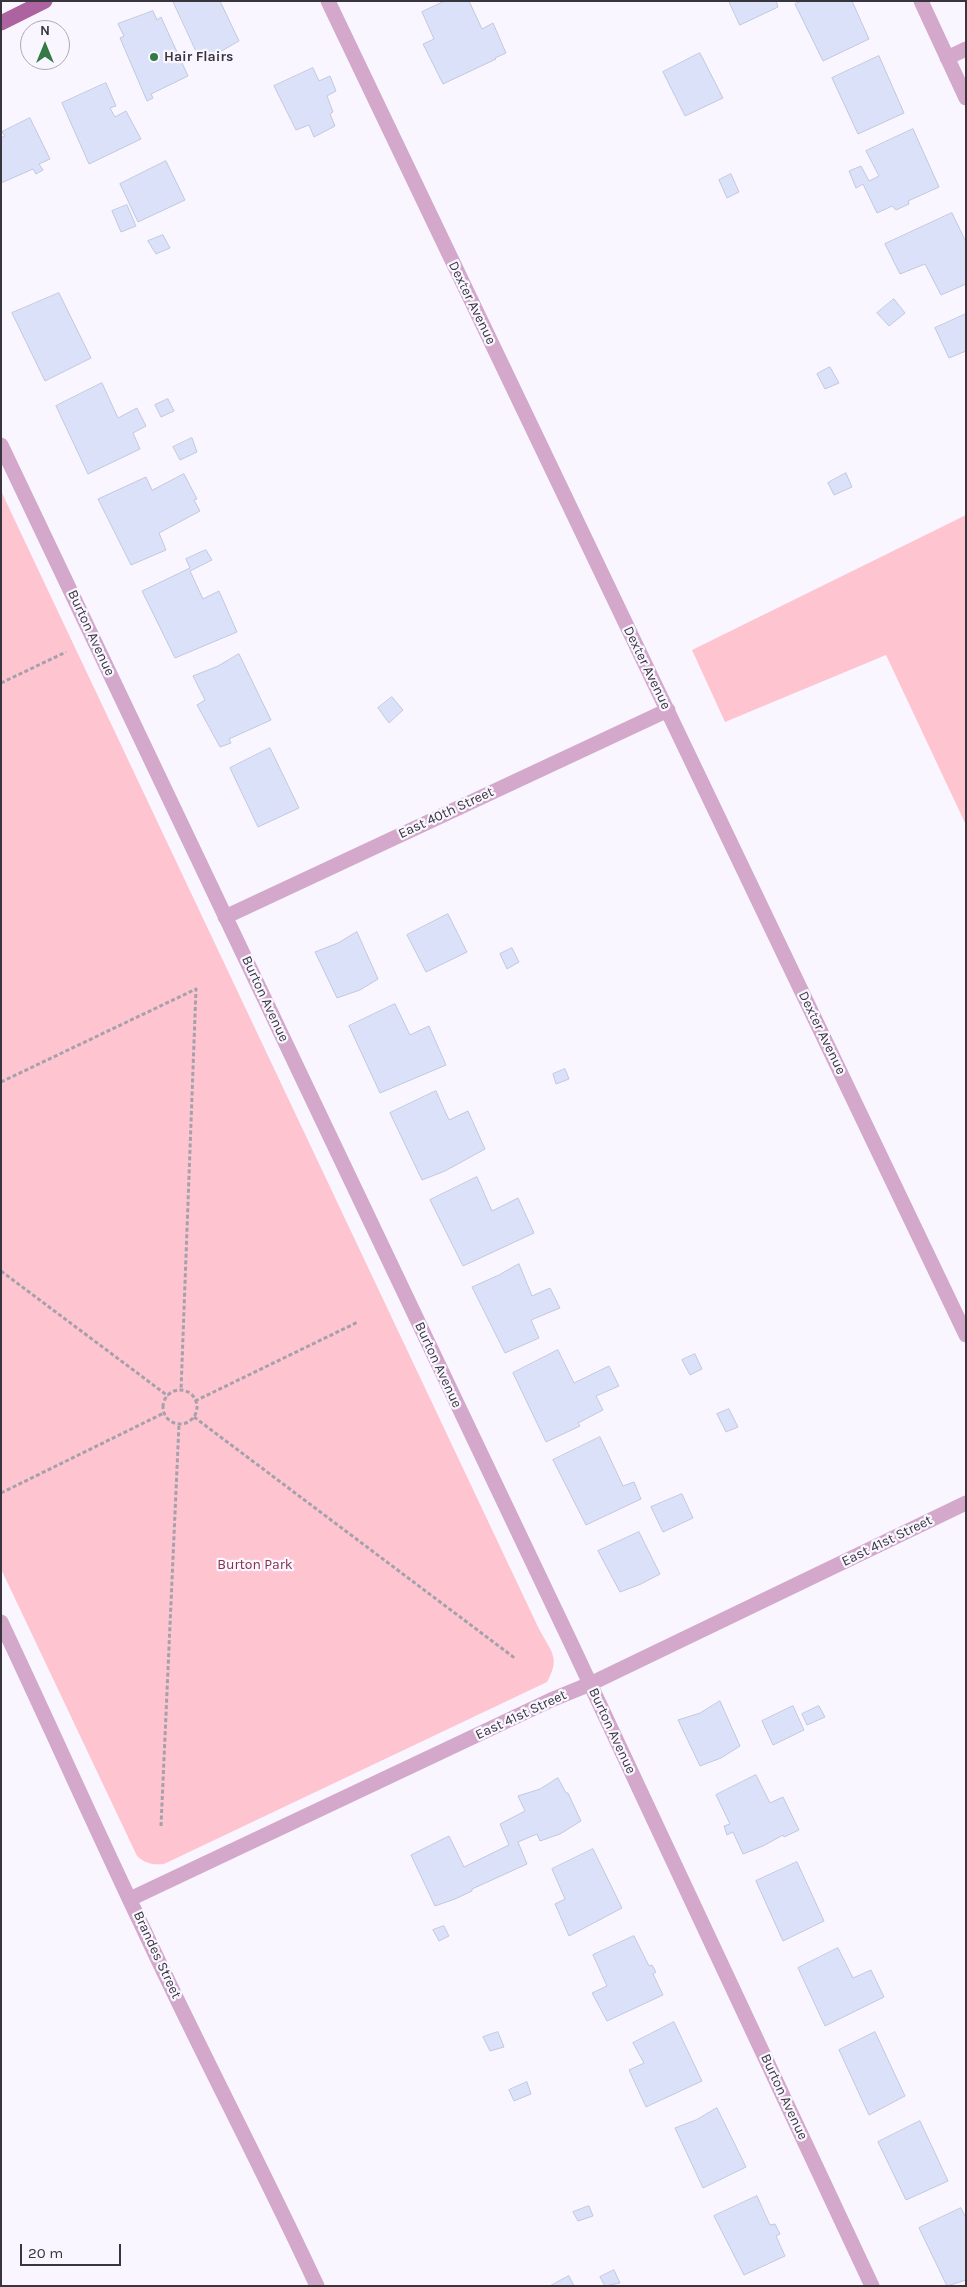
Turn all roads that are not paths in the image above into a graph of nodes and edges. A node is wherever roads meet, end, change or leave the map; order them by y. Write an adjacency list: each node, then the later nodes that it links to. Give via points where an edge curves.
1 (44, 1): 4 (main road)
2 (328, 1): 9 (street, Dexter Avenue)
3 (921, 1): 6 (street)
4 (1, 23)
5 (966, 49): 6 (street)
6 (947, 58): 7 (street)
7 (966, 98)
8 (1, 446): 10 (street, Burton Avenue)
9 (668, 710): 10 (street, East 40th Street); 11 (street, Dexter Avenue)
10 (225, 917): 14 (street, Burton Avenue)
11 (966, 1335)
12 (966, 1503): 14 (street, East 41st Street)
13 (1, 1622): 15 (street, Brandes Street)
14 (590, 1684): 15 (street, East 41st Street); 17 (street, Burton Avenue)
15 (130, 1900): 16 (street, Brandes Street)
16 (317, 2286)
17 (872, 2286)

